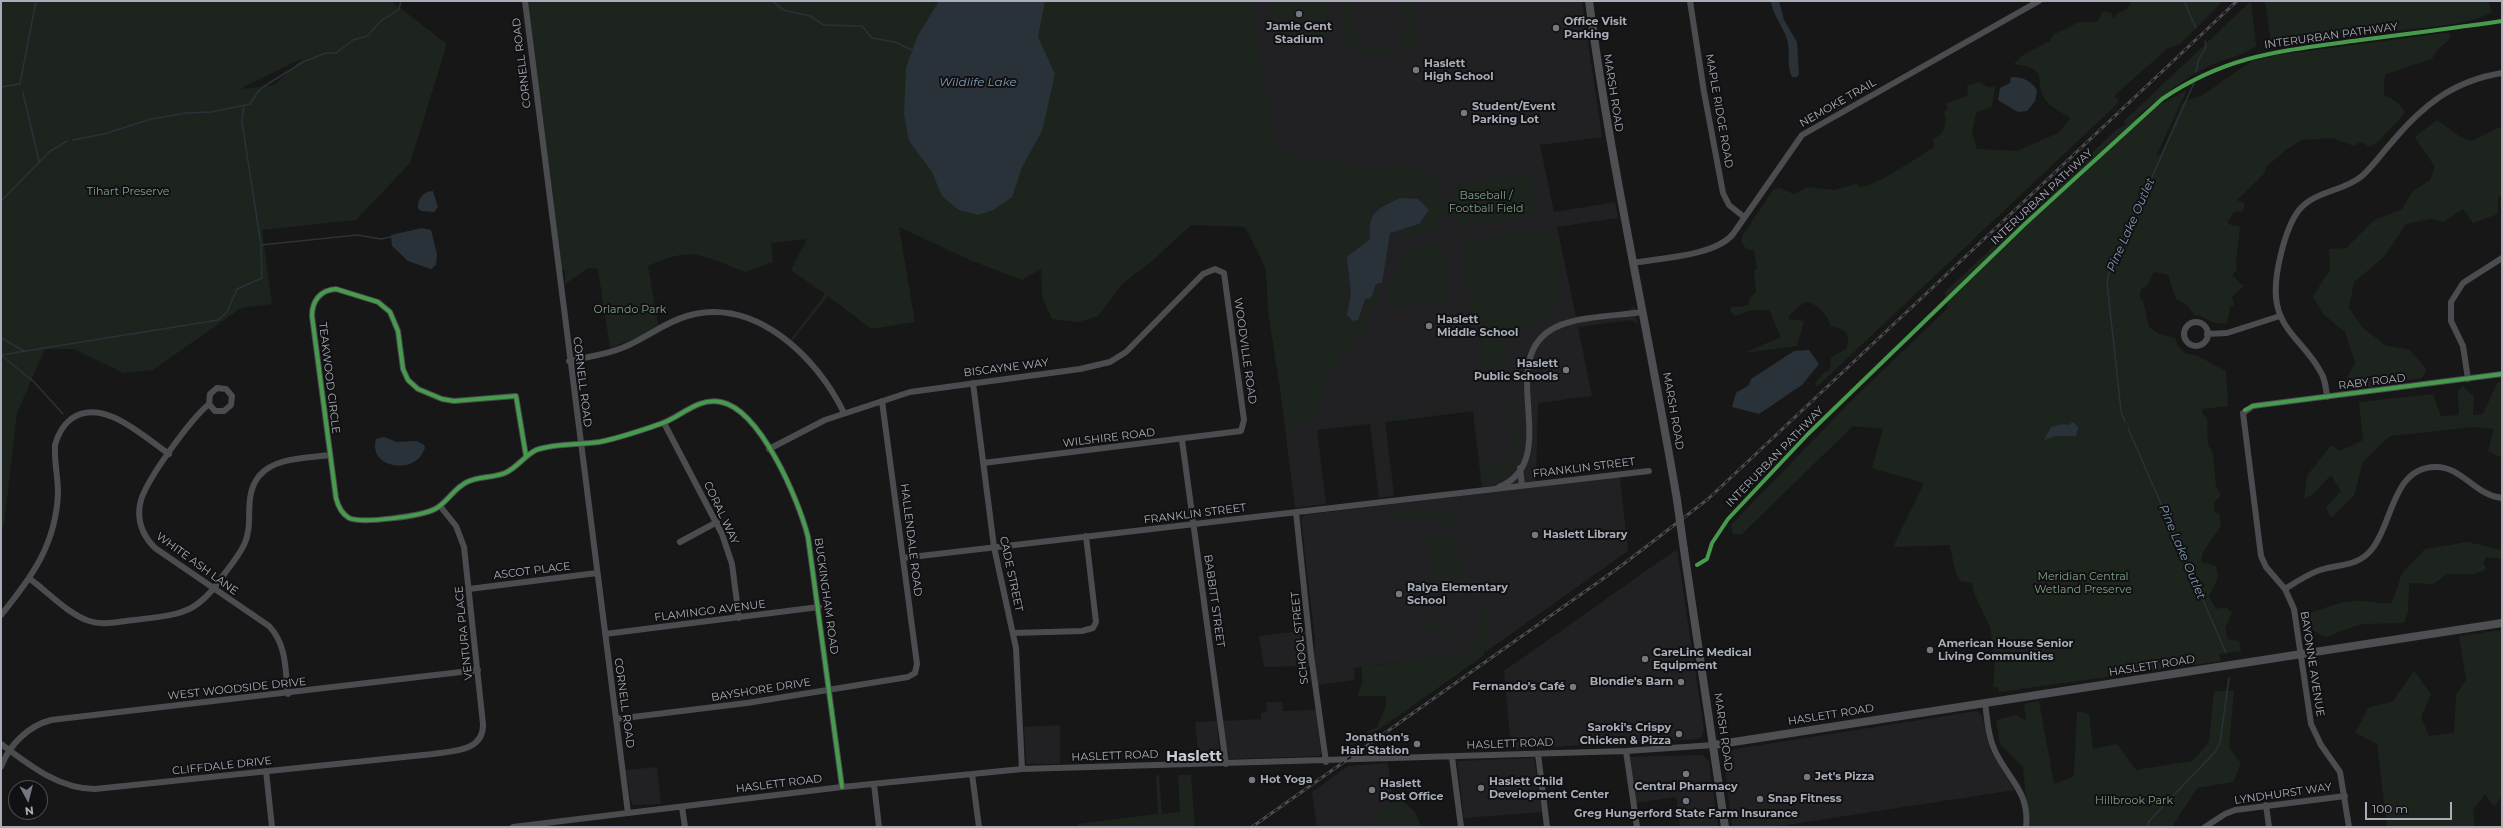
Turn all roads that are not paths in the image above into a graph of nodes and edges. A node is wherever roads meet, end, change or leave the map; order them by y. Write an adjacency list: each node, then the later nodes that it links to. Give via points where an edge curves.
1 (525, 1): 13 (street, CORNELL ROAD)
2 (1589, 1): 8 (main road, MARSH ROAD, via 1603,104)
3 (1690, 1): 6 (street, MAPLE RIDGE ROAD, via 1723,193 1729,205)
4 (2039, 1): 6 (street, NEMOKE TRAIL, via 1802,135)
5 (2502, 73): 11 (street, via 2478,78 2445,93 2418,112 2362,176 2340,188 2317,196 2298,212 2291,224 2276,278 2276,298)
6 (1744, 217): 8 (street, NEMOKE TRAIL, via 1729,238 1716,247)
7 (2502, 258): 15 (street, via 2463,283 2451,302 2451,321 2463,346)
8 (1633, 263): 10 (main road, MARSH ROAD)
9 (1220, 270): 16 (street, BISCAYNE WAY, via 1211,269 1203,274 1126,352 1110,362 1080,369); 23 (street, WOODVILLE ROAD, via 1225,276 1244,420 1243,428)
10 (1643, 312): 31 (street, FRANKLIN STREET, via 1572,322 1554,328 1540,339 1528,364 1530,436 1527,453); 63 (main road, MARSH ROAD, bridge, via 1677,500)
11 (2280, 316): 12 (street, via 2227,333); 17 (street, via 2292,336 2321,371)
12 (2207, 334)
13 (569, 361): 21 (street, via 622,348 665,324 687,316 704,313 730,314 764,326 799,350 821,373); 25 (street, CORNELL ROAD)
14 (2502, 374): 15 (street, RABY ROAD)
15 (2468, 379): 17 (street, RABY ROAD)
16 (973, 383): 18 (street, BISCAYNE WAY, via 921,389); 30 (street, CADE STREET)
17 (2327, 397): 20 (street, RABY ROAD, via 2253,406)
18 (882, 401): 21 (street, BISCAYNE WAY); 43 (street, HALLENDALE ROAD)
19 (209, 404): 19 (street, WHITE ASH LANE, via 215,411 224,411 231,405 232,396 226,389 217,388 210,394); 27 (street, WHITE ASH LANE, via 194,418)
20 (2244, 410): 48 (street, BAYONNE AVENUE, via 2242,417 2261,556 2266,567)
21 (844, 412): 26 (street, BISCAYNE WAY)
22 (664, 423): 25 (street, BUCKINGHAM ROAD, via 616,438); 26 (street, BUCKINGHAM ROAD, via 697,405 712,401 721,402 743,414 754,425); 38 (street, CORAL WAY)
23 (1238, 432): 24 (street, WILSHIRE ROAD)
24 (1182, 440): 30 (street, WILSHIRE ROAD); 39 (street, BABBITT STREET)
25 (579, 444): 29 (street, BUCKINGHAM ROAD, via 539,449); 44 (street, CORNELL ROAD)
26 (769, 449): 49 (street, BUCKINGHAM ROAD, via 806,527)
27 (169, 454): 45 (street, via 104,413 85,413 66,424 57,437 56,445 58,492 54,522 46,548); 46 (street, WHITE ASH LANE, via 142,497 139,508 141,527 146,539 155,548)
28 (330, 454): 29 (street, TEAKWOOD CIRCLE, via 312,310 318,296 336,289 378,302 390,312 398,331 403,369 408,380 418,389 454,401 516,396); 36 (street, BUCKINGHAM ROAD, via 337,503 349,518 372,520 426,513); 46 (street, via 279,463 260,476 249,497 247,539)
29 (526, 456): 36 (street, BUCKINGHAM ROAD, via 504,473 464,483)
30 (983, 463): 42 (street, CADE STREET)
31 (1520, 468): 33 (street, FRANKLIN STREET); 34 (street, FRANKLIN STREET, via 1508,482)
32 (1649, 471): 33 (street, FRANKLIN STREET)
33 (1522, 486): 34 (street, FRANKLIN STREET)
34 (1490, 489): 37 (street, FRANKLIN STREET)
35 (2502, 498): 48 (street, via 2480,492 2450,469 2434,467 2419,470 2400,488 2376,543 2364,557 2349,565 2316,571)
36 (440, 506): 47 (street, VENTURA PLACE, via 461,537)
37 (1296, 512): 39 (street, FRANKLIN STREET); 69 (street, SCHOOL STREET, via 1311,655)
38 (716, 522): 41 (street); 51 (street, CORAL WAY, via 732,564)
39 (1193, 524): 40 (street, FRANKLIN STREET); 70 (street, BABBITT STREET)
40 (1086, 536): 42 (street, FRANKLIN STREET); 53 (street, via 1096,622 1093,628)
41 (680, 542)
42 (994, 547): 43 (street, FRANKLIN STREET); 53 (street, CADE STREET)
43 (903, 558): 57 (street, HALLENDALE ROAD, via 917,664 915,673)
44 (597, 572): 47 (street, ASCOT PLACE); 54 (street, CORNELL ROAD)
45 (30, 579): 46 (street, via 81,617 99,623 180,614 201,604); 50 (street)
46 (214, 589): 59 (street, WHITE ASH LANE, via 268,626 279,637 284,652)
47 (469, 589): 56 (street, VENTURA PLACE)
48 (2285, 589): 55 (street, BAYONNE AVENUE, via 2294,608)
49 (819, 607): 51 (street, FLAMINGO AVENUE); 58 (street, BUCKINGHAM ROAD)
50 (1, 615)
51 (739, 618): 54 (street, FLAMINGO AVENUE)
52 (2502, 623): 55 (main road, HASLETT ROAD)
53 (1013, 633): 72 (street, CADE STREET, via 1018,663)
54 (605, 634): 61 (street, CORNELL ROAD)
55 (2302, 654): 60 (main road, HASLETT ROAD); 77 (street, BAYONNE AVENUE, via 2311,724 2321,745 2340,772)
56 (478, 670): 59 (street, WEST WOODSIDE DRIVE); 65 (street, VENTURA PLACE, via 482,735 475,745)
57 (908, 677): 58 (street, BAYSHORE DRIVE)
58 (830, 689): 61 (street, BAYSHORE DRIVE, via 747,703); 76 (street, BUCKINGHAM ROAD)
59 (288, 694): 64 (street, WEST WOODSIDE DRIVE, via 60,718 34,727)
60 (1985, 702): 63 (main road, HASLETT ROAD); 90 (street, via 1991,742 2019,786 2025,806)
61 (616, 719): 80 (street, CORNELL ROAD)
62 (1, 744): 64 (street, CLIFFDALE DRIVE)
63 (1714, 745): 66 (street, HASLETT ROAD); 89 (main road, MARSH ROAD)
64 (10, 750): 71 (street, WEST WOODSIDE DRIVE); 73 (street, CLIFFDALE DRIVE, via 60,782 86,789)
65 (458, 750): 73 (street, CLIFFDALE DRIVE)
66 (1626, 751): 67 (street, HASLETT ROAD); 88 (street)
67 (1538, 754): 68 (street, HASLETT ROAD); 87 (street)
68 (1452, 757): 69 (street, HASLETT ROAD); 86 (street)
69 (1326, 762): 70 (street, HASLETT ROAD)
70 (1226, 764): 72 (street, HASLETT ROAD)
71 (1, 767)
72 (1022, 769): 74 (street, HASLETT ROAD)
73 (266, 771): 81 (street)
74 (972, 774): 75 (street, HASLETT ROAD); 85 (street)
75 (874, 784): 76 (street, HASLETT ROAD); 84 (street)
76 (842, 787): 79 (street, HASLETT ROAD)
77 (2345, 796): 78 (street, LYNDHURST WAY); 93 (street, BAYONNE AVENUE)
78 (2266, 805): 91 (street, LYNDHURST WAY, via 2225,814); 92 (street)
79 (682, 807): 80 (street, HASLETT ROAD); 83 (street)
80 (628, 813): 82 (street, HASLETT ROAD)
81 (272, 827)
82 (513, 827)
83 (685, 827)
84 (880, 827)
85 (979, 827)
86 (1461, 827)
87 (1547, 827)
88 (1637, 827)
89 (1725, 827)
90 (2026, 827)
91 (2205, 827)
92 (2269, 827)
93 (2349, 827)

